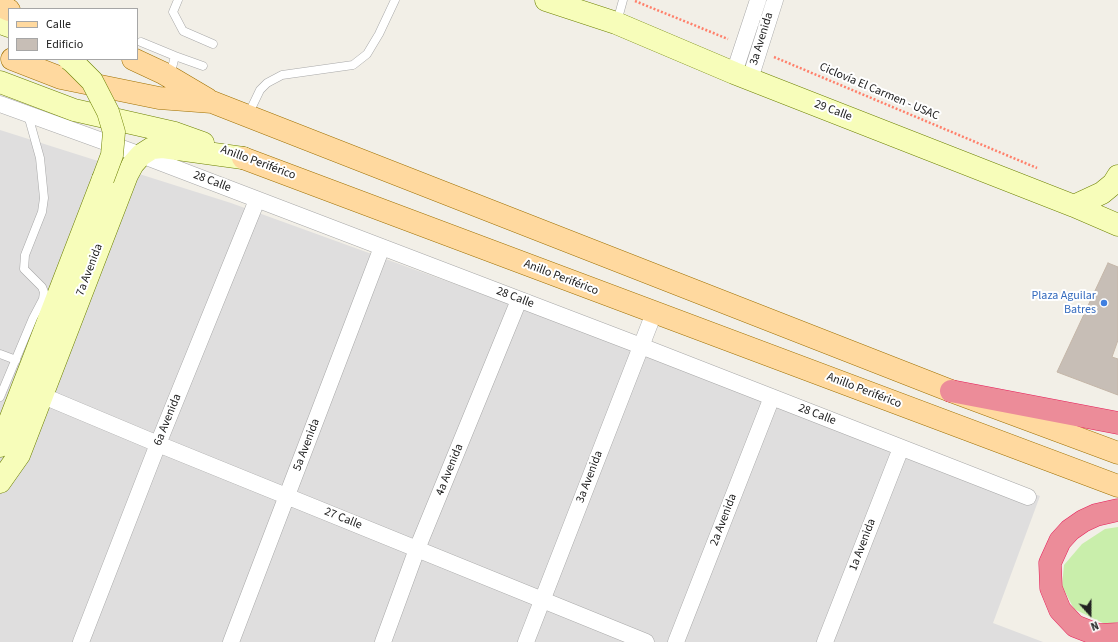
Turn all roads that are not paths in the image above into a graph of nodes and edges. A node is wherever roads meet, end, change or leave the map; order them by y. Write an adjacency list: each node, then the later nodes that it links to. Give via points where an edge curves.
1 (178, 0): 8 (lane, via 174,12 182,31)
2 (394, 0): 21 (lane, via 367,54 353,65 282,75 267,82 260,90)
3 (623, 0): 7 (lane)
4 (758, 0): 15 (street, 3a Avenida, via 743,45)
5 (775, 0): 15 (street, 3a Avenida, via 759,51)
6 (551, 1): 7 (street, 29 Calle)
7 (616, 23): 15 (street, 29 Calle)
8 (213, 44)
9 (138, 51): 11 (lane)
10 (138, 52): 16 (main road)
11 (176, 56): 14 (lane); 16 (lane)
12 (15, 60): 18 (main road, via 61,78 159,98)
13 (70, 60): 40 (street, 7a Avenida, bridge, via 92,81 108,112 114,132 112,155)
14 (203, 66)
15 (742, 76): 26 (street, 29 Calle)
16 (170, 77): 18 (main road)
17 (0, 82): 23 (street, Anillo Periférico, via 74,110 175,133)
18 (212, 102): 21 (main road)
19 (0, 104): 20 (street, 28 Calle)
20 (28, 115): 22 (street, 28 Calle); 33 (lane, via 40,158 44,198 42,212 25,255 24,269 44,292)
21 (248, 116): 34 (main road)
22 (141, 155): 23 (street, via 152,148 163,147); 25 (street, 28 Calle); 35 (street, 7a Avenida, via 127,175)
23 (243, 158): 30 (main road, Anillo Periférico)
24 (1118, 176): 26 (street, via 1102,193)
25 (257, 200): 28 (street, 28 Calle); 39 (street, 6a Avenida)
26 (1074, 206): 27 (street, 29 Calle)
27 (1118, 225)
28 (382, 247): 29 (street, 28 Calle); 45 (street, 5a Avenida)
29 (519, 300): 31 (street, 28 Calle); 48 (street, 4a Avenida)
30 (654, 313): 31 (street, 3a Avenida); 44 (main road, Anillo Periférico)
31 (641, 346): 37 (street, 28 Calle); 49 (street, 3a Avenida)
32 (0, 354): 33 (lane)
33 (16, 360): 36 (lane)
34 (951, 391): 38 (highway); 42 (main road)
35 (41, 395): 39 (street, 27 Calle); 43 (street, 7a Avenida, via 19,456)
36 (0, 397)
37 (772, 397): 41 (street, 28 Calle); 56 (street, 2a Avenida)
38 (1118, 423)
39 (158, 444): 45 (street, 27 Calle); 51 (street, 6a Avenida)
40 (0, 446)
41 (901, 448): 46 (street, 28 Calle); 57 (street, 1a Avenida)
42 (1118, 453)
43 (0, 482)
44 (1118, 486)
45 (287, 497): 48 (street, 27 Calle); 52 (street, 5a Avenida)
46 (1028, 497)
47 (1118, 510): 50 (highway, via 1083,521 1060,541 1050,563 1050,588 1060,610 1075,626 1098,635)
48 (417, 549): 49 (street, 27 Calle); 53 (street, 4a Avenida)
49 (542, 600): 54 (street, 3a Avenida); 55 (street, 27 Calle)
50 (1118, 634)
51 (81, 642)
52 (231, 642)
53 (383, 642)
54 (526, 642)
55 (646, 642)
56 (676, 642)
57 (825, 642)

